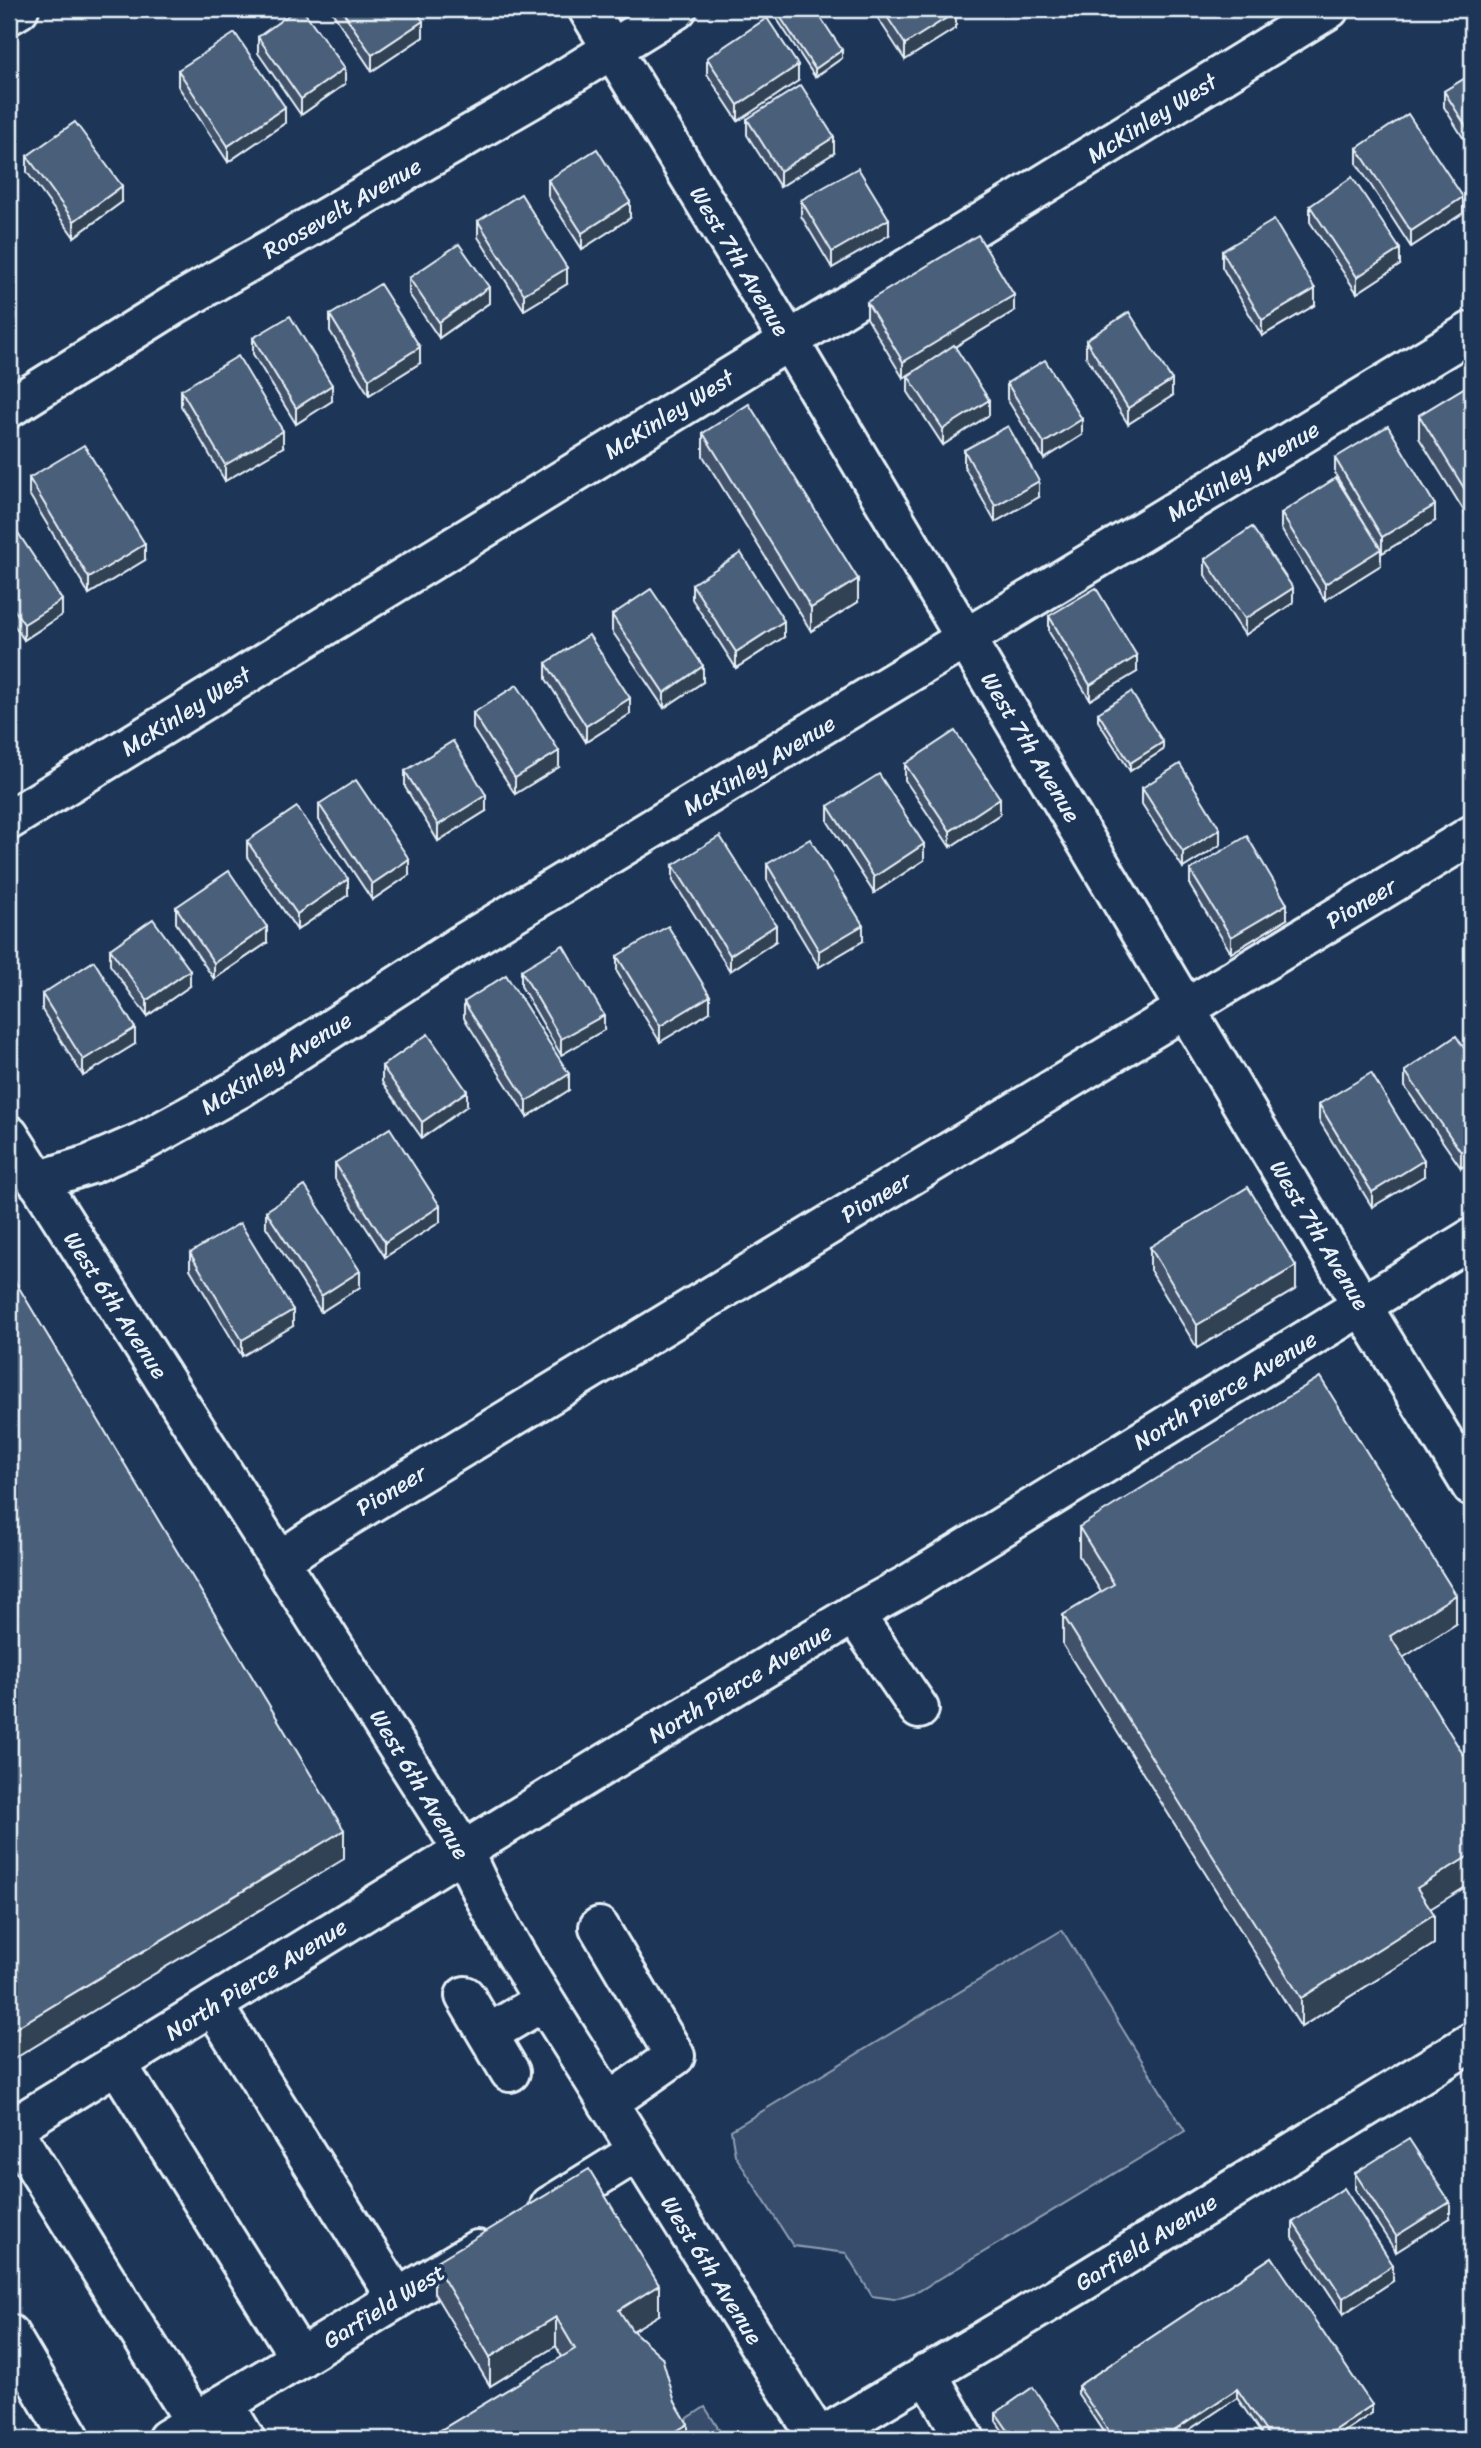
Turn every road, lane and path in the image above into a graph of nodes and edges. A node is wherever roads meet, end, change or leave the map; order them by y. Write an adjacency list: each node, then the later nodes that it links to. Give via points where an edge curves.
1 (19, 9): 5 (street)
2 (588, 9): 6 (street, West 7th Avenue)
3 (677, 9): 6 (street, Roosevelt Avenue)
4 (1329, 9): 8 (street, McKinley West)
5 (9, 15)
6 (611, 48): 8 (street, West 7th Avenue); 9 (street, Roosevelt Avenue, via 521,105 174,305)
7 (1472, 331): 10 (street, McKinley Avenue)
8 (789, 341): 10 (street, West 7th Avenue); 11 (street, McKinley West)
9 (9, 408)
10 (967, 640): 13 (street, West 7th Avenue); 15 (street, McKinley Avenue, via 462,944 240,1088 142,1142)
11 (9, 820)
12 (1472, 835): 13 (street, Pioneer)
13 (1187, 1009): 17 (street, West 7th Avenue); 19 (street, Pioneer)
14 (9, 1135): 15 (street, West 6th Avenue)
15 (37, 1181): 19 (street, West 6th Avenue)
16 (1472, 1238): 17 (street, North Pierce Avenue)
17 (1362, 1306): 18 (street, West 7th Avenue); 20 (street, North Pierce Avenue)
18 (1472, 1487)
19 (281, 1560): 22 (street, West 6th Avenue)
20 (854, 1614): 21 (street); 22 (street, North Pierce Avenue)
21 (919, 1709)
22 (464, 1852): 25 (street, West 6th Avenue, via 483,1898); 26 (street, North Pierce Avenue)
23 (599, 1927): 31 (street, via 675,2056)
24 (465, 1996): 27 (street)
25 (544, 2001): 27 (street); 31 (street, West 6th Avenue)
26 (213, 2005): 29 (street, North Pierce Avenue); 34 (street)
27 (488, 2034): 30 (street)
28 (1472, 2042): 37 (street, Garfield Avenue)
29 (117, 2064): 32 (street, North Pierce Avenue); 36 (street)
30 (510, 2072)
31 (608, 2103): 33 (street, West 6th Avenue)
32 (10, 2129): 38 (street)
33 (637, 2152): 34 (street, Garfield West); 41 (street, West 6th Avenue)
34 (397, 2298): 36 (street, Garfield West)
35 (9, 2334): 39 (street)
36 (300, 2358): 38 (street, Garfield West)
37 (927, 2373): 41 (street, Garfield Avenue); 42 (street)
38 (195, 2422): 40 (street)
39 (71, 2439)
40 (245, 2439)
41 (819, 2439)
42 (965, 2439)

